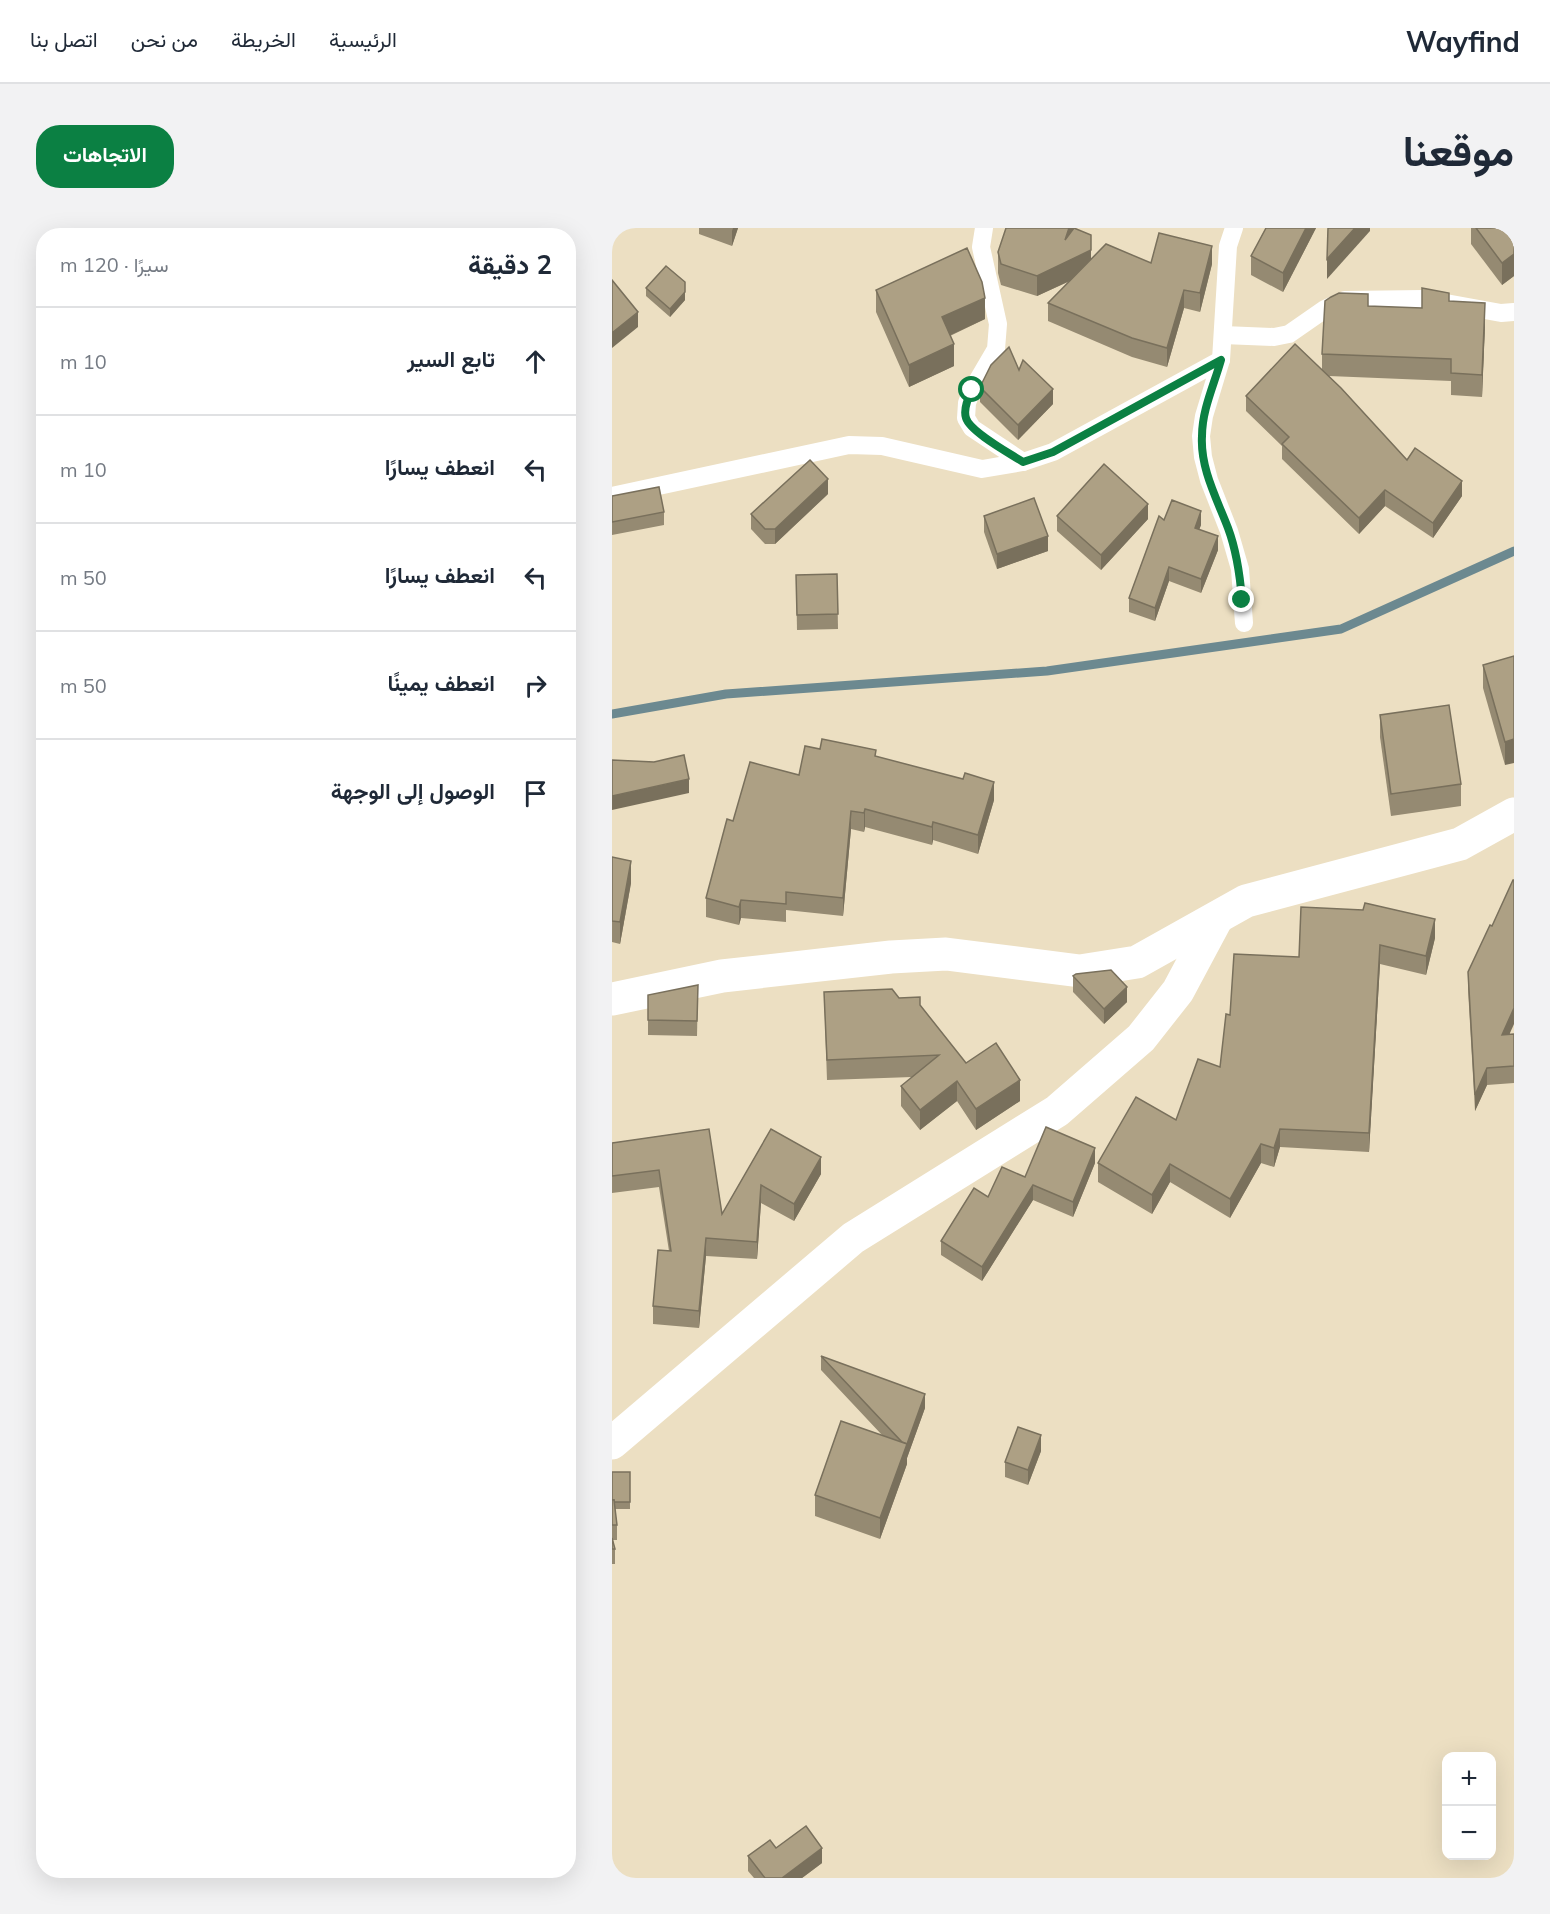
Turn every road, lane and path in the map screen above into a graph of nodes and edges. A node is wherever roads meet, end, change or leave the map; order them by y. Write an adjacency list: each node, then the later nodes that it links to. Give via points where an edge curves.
1 (984, 228): 6 (lane, via 981,247 998,324 996,349 972,390 966,418 972,428)
2 (1234, 228): 4 (lane, via 1228,246)
3 (1514, 312): 4 (lane, via 1424,299 1345,300 1289,334)
4 (1223, 335): 5 (lane)
5 (1221, 360): 6 (lane, via 1053,452); 8 (lane, via 1204,416 1203,457 1240,569)
6 (1023, 462): 7 (lane, via 982,469 882,446 849,445)
7 (612, 496)
8 (1244, 623)
9 (1514, 814): 10 (street, via 1460,844 1246,901)
10 (1216, 918): 11 (street, via 1137,962 1080,971 946,954 891,957 722,976); 12 (street, via 1178,991 1141,1038 1057,1112 853,1238)
11 (612, 999)
12 (612, 1443)

